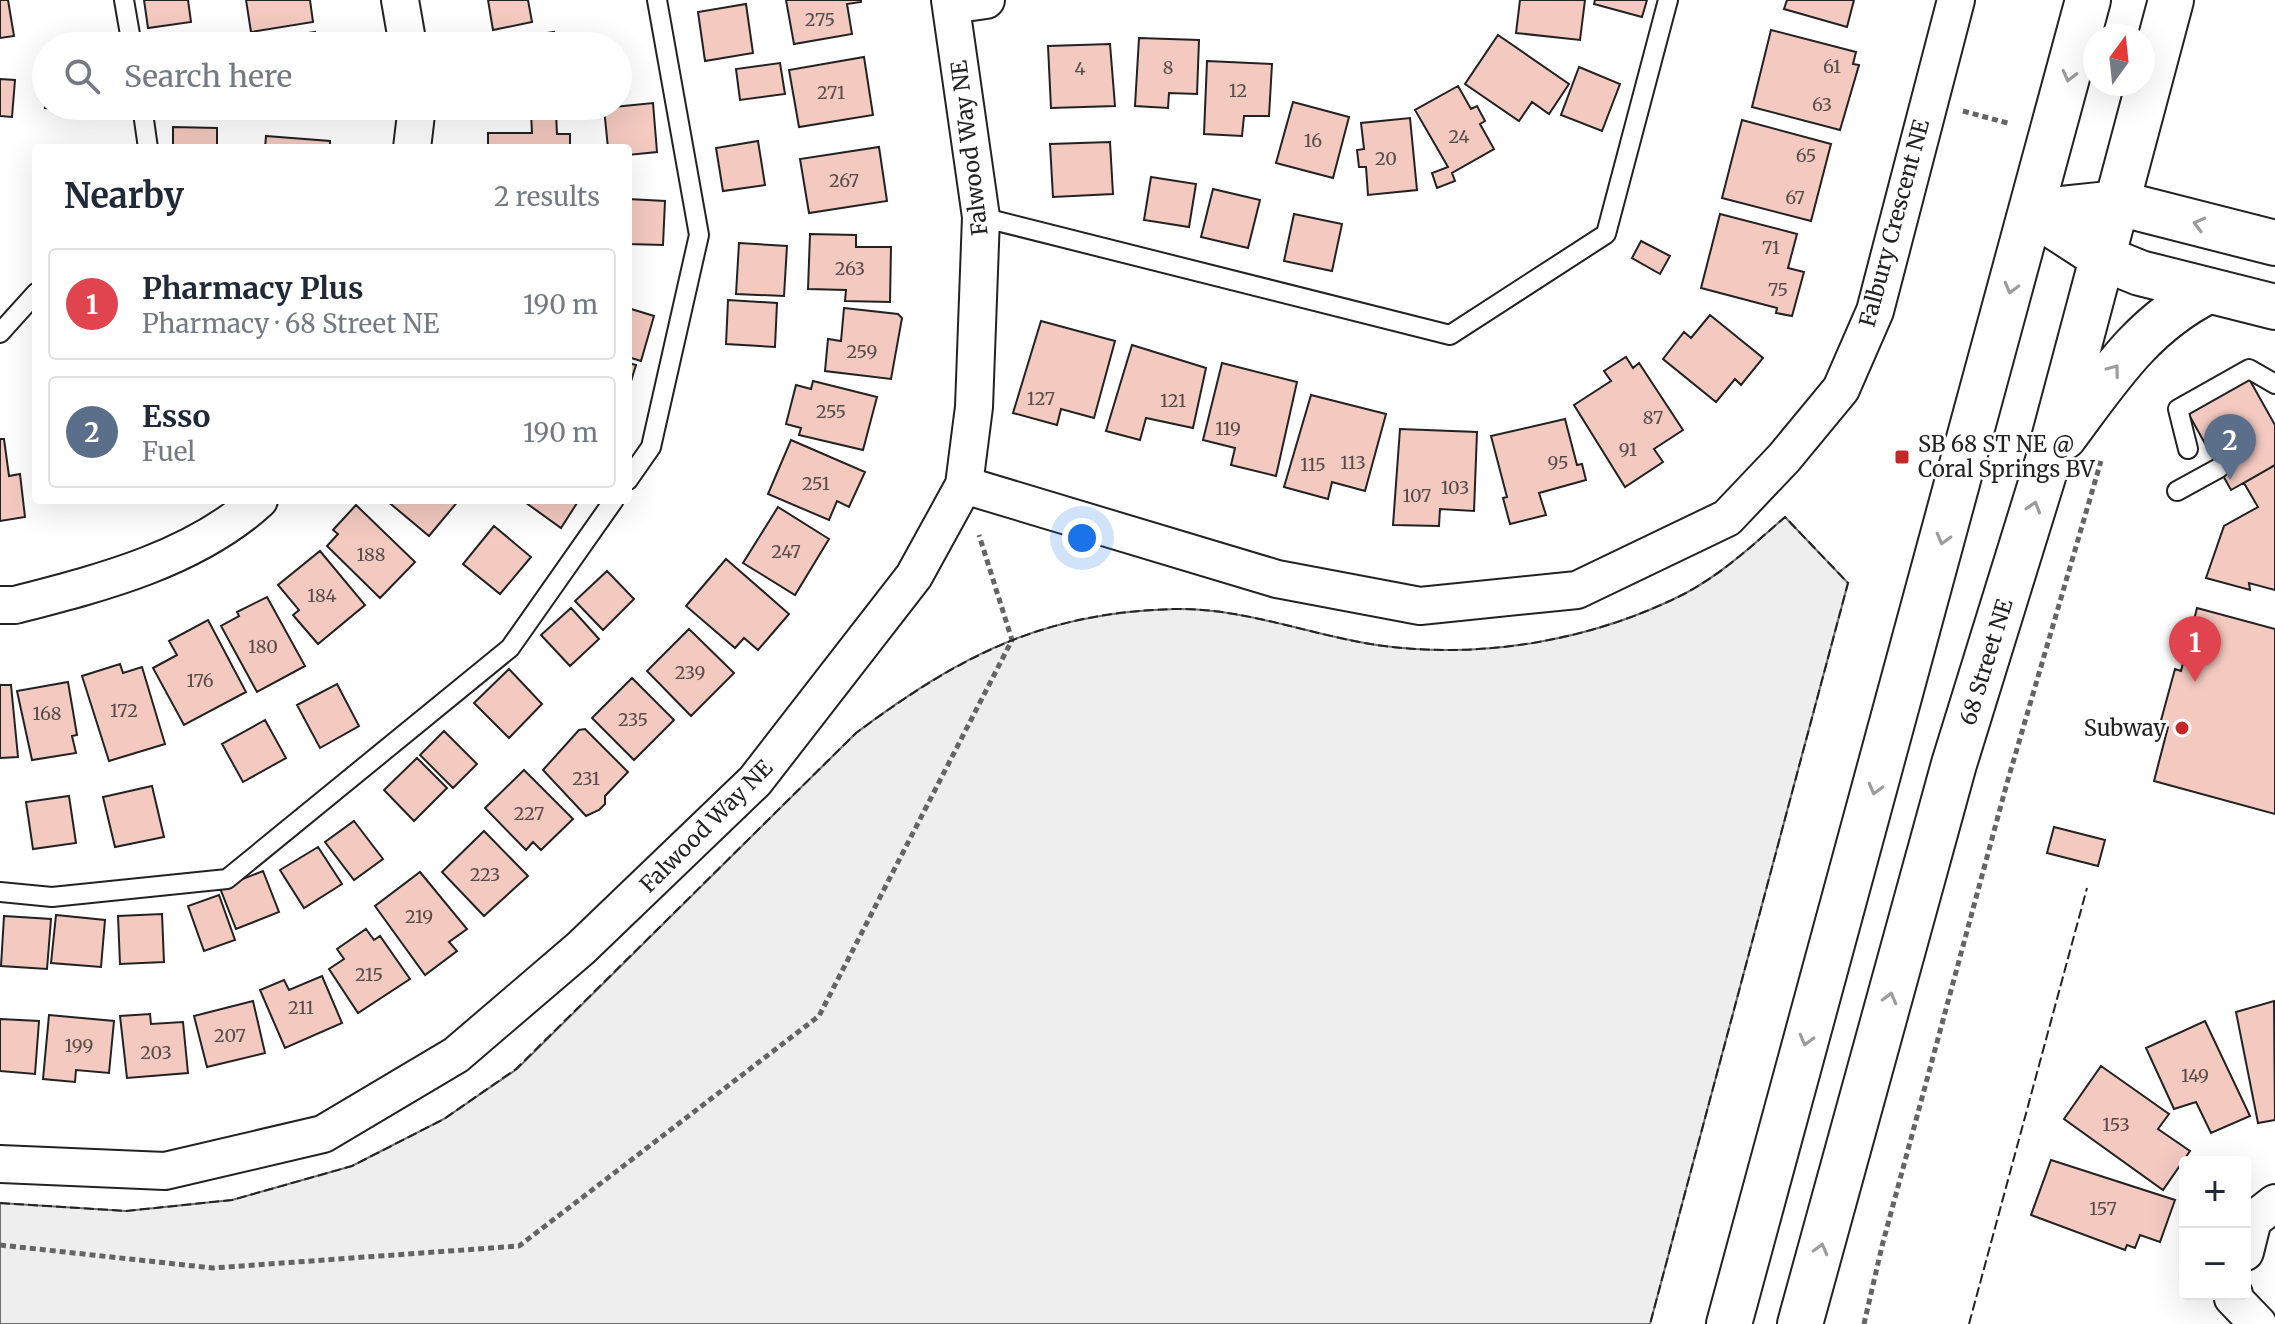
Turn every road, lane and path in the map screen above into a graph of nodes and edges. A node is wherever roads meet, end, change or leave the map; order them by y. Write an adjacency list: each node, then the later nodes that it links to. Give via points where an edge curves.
1 (124, 0): 9 (lane)
2 (400, 0): 10 (street)
3 (657, 0): 31 (lane, via 699,235 651,447)
4 (1668, 0): 19 (lane, via 1606,234 1450,335)
5 (1956, 0): 11 (street, Falbury Crescent NE)
6 (2088, 0): 18 (main road, one-way to 18)
7 (2171, 0): 17 (main road, 68 Street NE)
8 (962, 2): 19 (street, Falwood Way NE)
9 (130, 32)
10 (406, 32)
11 (1927, 101): 14 (path); 32 (street, Falbury Crescent NE, via 1875,311 1841,389 1727,518 1577,590 1420,606 1277,579)
12 (144, 120): 15 (lane)
13 (415, 120): 16 (street)
14 (2016, 125)
15 (147, 144)
16 (412, 144)
17 (2118, 203): 18 (main road); 20 (main road, one-way to 17); 21 (main road, 68 Street NE)
18 (2032, 212): 21 (main road); 43 (main road, one-way to 43)
19 (981, 217): 32 (street, Falwood Way NE, via 974,407)
20 (2275, 243)
21 (2103, 258): 22 (main road); 29 (main road, 68 Street NE)
22 (2208, 291): 24 (main road); 29 (main road, one-way to 22, via 2135,342)
23 (32, 297): 25 (lane)
24 (2275, 307)
25 (0, 333)
26 (2275, 384): 27 (lane, via 2249,369 2178,409)
27 (2188, 449)
28 (2105, 451): 45 (path, via 2007,783)
29 (2050, 454): 44 (main road, 68 Street NE, one-way to 29, via 1954,764)
30 (2219, 468): 33 (lane)
31 (632, 474)
32 (964, 485): 38 (street, Falwood Way NE, via 914,576 755,781 581,948 456,1055 323,1134 165,1171); 41 (path, via 1012,640 819,1016 519,1246 213,1268)
33 (2177, 491)
34 (255, 504): 36 (street, via 234,523 122,577)
35 (611, 504): 37 (lane, via 510,648 227,879 52,897)
36 (0, 605)
37 (0, 892)
38 (0, 1164)
39 (2275, 1203): 40 (street, via 2253,1220)
40 (2251, 1228)
41 (0, 1245)
42 (2235, 1300): 46 (street)
43 (1729, 1324)
44 (1800, 1324)
45 (1864, 1324)
46 (2258, 1324)

